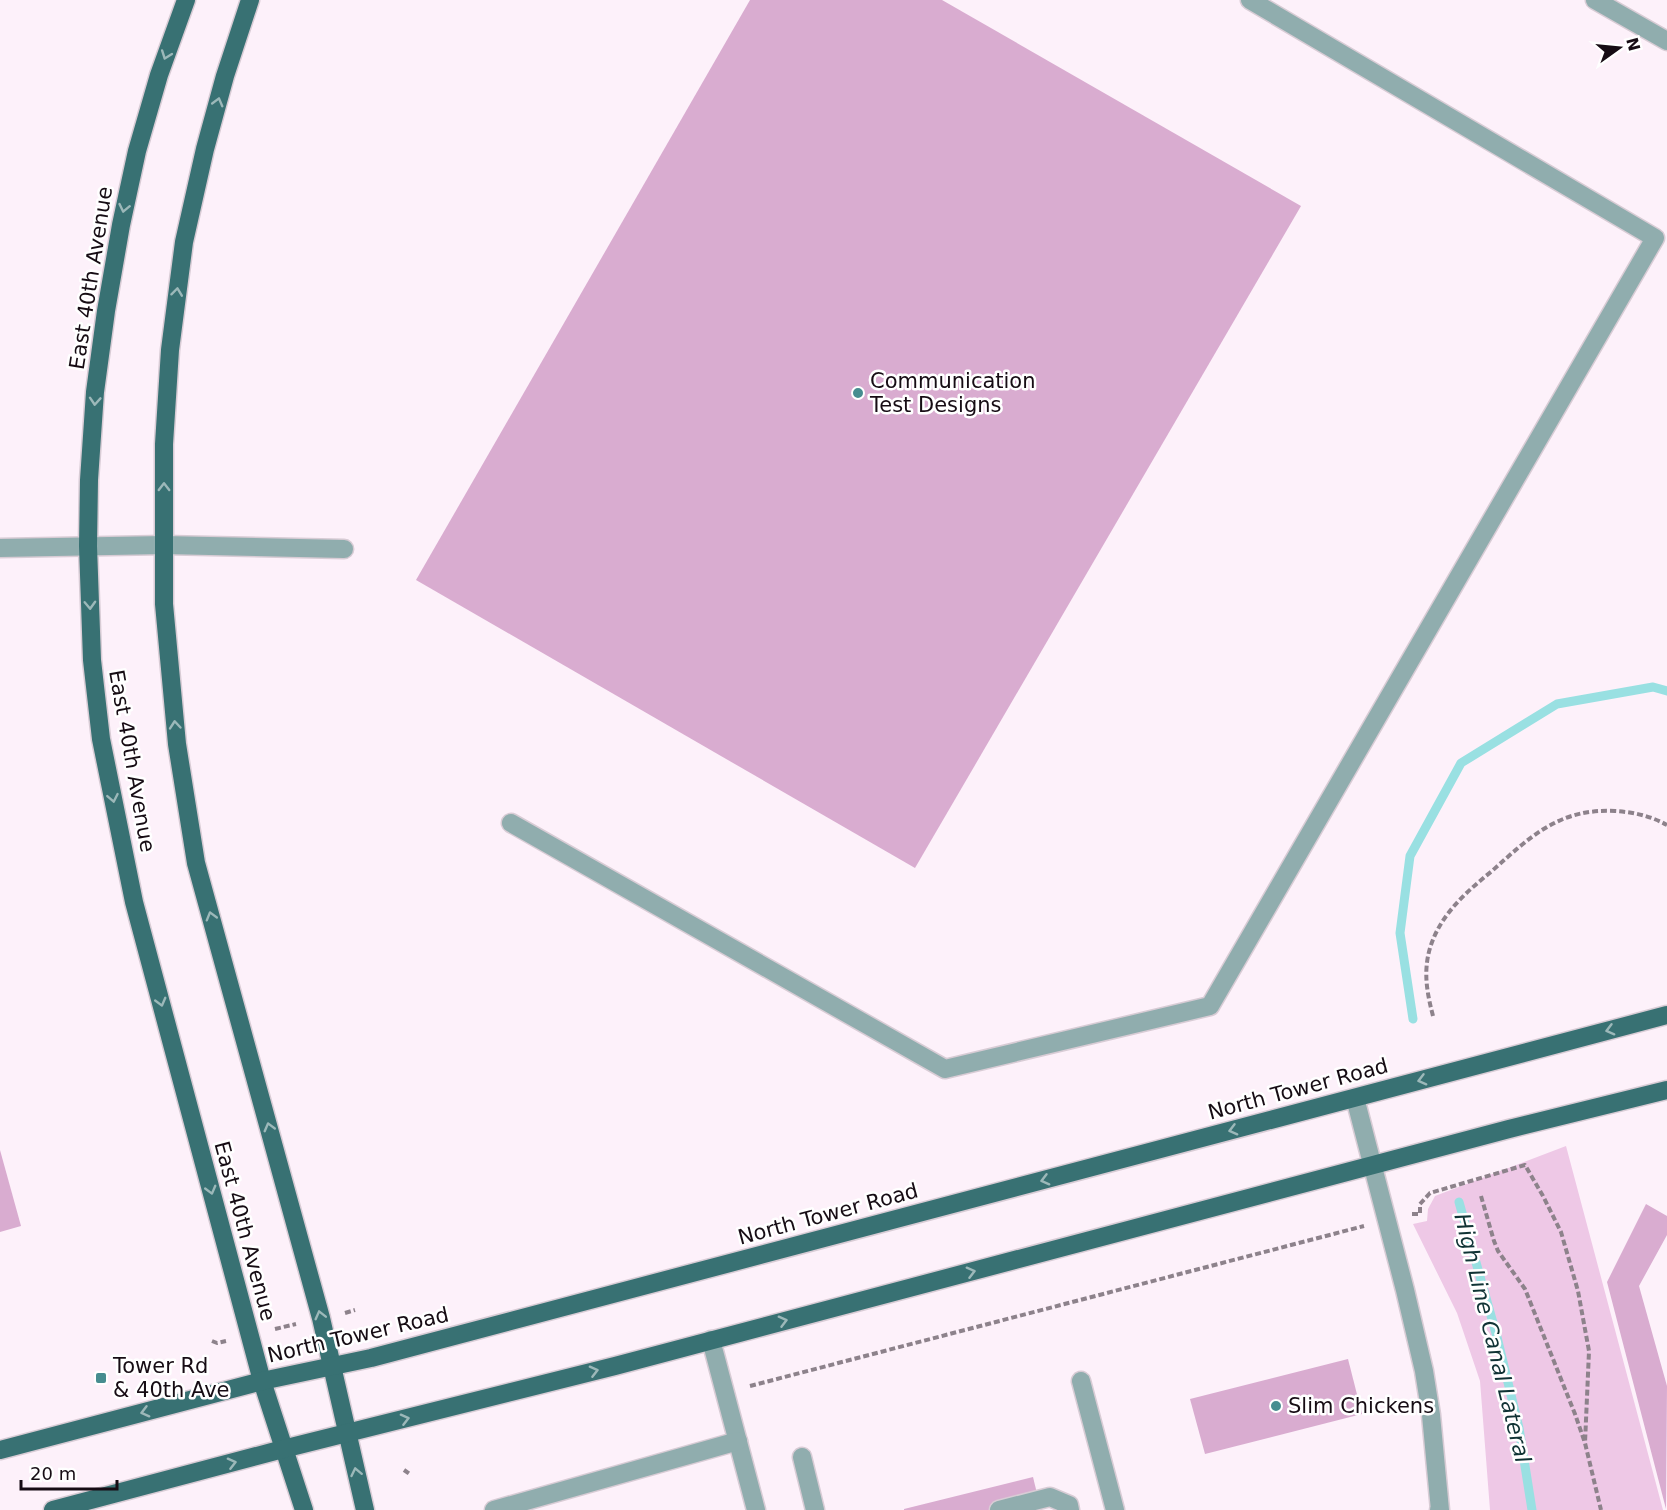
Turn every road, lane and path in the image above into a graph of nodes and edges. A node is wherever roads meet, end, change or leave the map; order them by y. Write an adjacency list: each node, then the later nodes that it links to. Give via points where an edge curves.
1 (186, 0): 7 (main road, East 40th Avenue, one-way to 7, via 137,151 119,235 95,392)
2 (250, 0): 6 (main road, one-way to 2, via 164,444 170,350 184,242 205,149)
3 (1250, 0): 10 (street, via 1655,238 1210,1006 945,1069)
4 (1595, 0): 5 (street)
5 (1667, 40)
6 (164, 545): 7 (street); 9 (street); 21 (main road, one-way to 6, via 196,863 177,744 164,604)
7 (88, 546): 8 (street); 22 (main road, East 40th Avenue, one-way to 22, via 92,660 101,739 134,902)
8 (0, 548)
9 (344, 549)
10 (511, 823)
11 (1667, 825): 13 (path, via 1631,812 1583,812 1536,832 1515,849 1454,906 1433,940 1426,980)
12 (1667, 1015): 15 (main road, North Tower Road, one-way to 15)
13 (1433, 1016)
14 (1667, 1090): 16 (main road)
15 (1355, 1098): 16 (street); 25 (main road, North Tower Road, one-way to 25)
16 (1373, 1166): 23 (main road, one-way to 16); 46 (street, via 1424,1371)
17 (1481, 1196): 31 (path, via 1498,1251 1525,1289)
18 (1411, 1214): 31 (path, via 1420,1214 1420,1204 1430,1193 1525,1165 1561,1232 1578,1291 1589,1351)
19 (1360, 1227): 28 (path)
20 (356, 1310): 21 (path)
21 (321, 1318): 22 (path); 25 (main road)
22 (250, 1335): 24 (path); 26 (main road, East 40th Avenue)
23 (711, 1340): 29 (main road, one-way to 23); 30 (street)
24 (212, 1341)
25 (332, 1367): 26 (main road, North Tower Road); 29 (main road)
26 (262, 1381): 32 (main road, East 40th Avenue); 33 (main road, North Tower Road, one-way to 33)
27 (1081, 1381): 45 (street)
28 (756, 1385)
29 (348, 1433): 32 (main road); 39 (main road, one-way to 29)
30 (738, 1441): 40 (street); 41 (street)
31 (1585, 1443): 47 (path)
32 (283, 1449): 37 (main road, one-way to 32); 38 (main road, East 40th Avenue)
33 (0, 1450)
34 (802, 1457): 42 (street)
35 (404, 1470): 36 (path)
36 (411, 1475)
37 (53, 1510)
38 (304, 1510)
39 (365, 1510)
40 (494, 1510)
41 (756, 1510)
42 (815, 1510)
43 (999, 1510): 44 (street, via 1050,1497 1069,1505)
44 (1070, 1510)
45 (1115, 1510)
46 (1440, 1510)
47 (1601, 1510)

